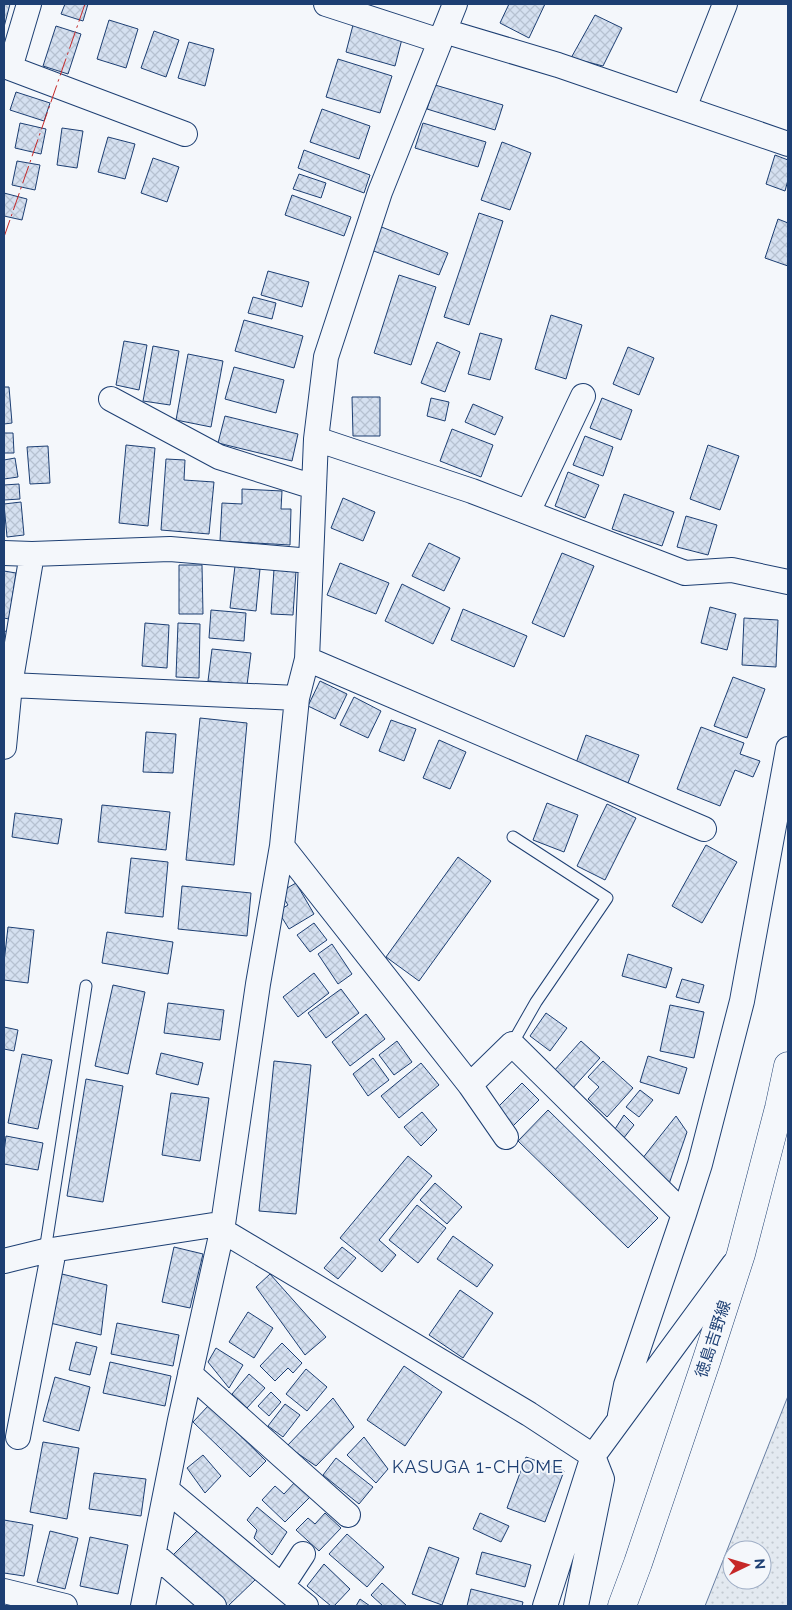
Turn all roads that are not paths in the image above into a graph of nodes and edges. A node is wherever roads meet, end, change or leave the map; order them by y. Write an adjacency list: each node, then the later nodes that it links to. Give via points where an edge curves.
1 (29, 4): 6 (street)
2 (326, 4): 5 (street)
3 (455, 4): 5 (street)
4 (725, 4): 7 (street)
5 (442, 36): 7 (street, via 558,65); 12 (street, via 380,192 326,356)
6 (7, 66): 8 (street)
7 (684, 108): 9 (street)
8 (185, 134)
9 (788, 144)
10 (582, 396): 14 (street)
11 (111, 399): 13 (street, via 219,457)
12 (316, 439): 13 (street); 14 (street)
13 (314, 487): 17 (street)
14 (528, 512): 18 (street, via 685,573 732,570)
15 (4, 553): 16 (street)
16 (32, 554): 17 (street, via 170,549); 20 (street)
17 (311, 561): 19 (street)
18 (788, 582)
19 (307, 659): 21 (street); 24 (street)
20 (10, 686): 21 (street); 22 (street)
21 (297, 698): 26 (street)
22 (4, 744)
23 (788, 749): 32 (street, via 742,1001)
24 (704, 828)
25 (513, 837): 28 (lane, via 607,898 536,1002)
26 (282, 846): 30 (street); 33 (street)
27 (86, 986): 34 (lane)
28 (512, 1044): 30 (street); 32 (street)
29 (788, 1066): 35 (main road, 徳島吉野線)
30 (470, 1085): 31 (street)
31 (506, 1137)
32 (684, 1214): 38 (street, via 626,1384)
33 (222, 1231): 34 (street, via 212,1225); 37 (street); 40 (street, via 529,1414)
34 (49, 1250): 36 (street); 39 (street)
35 (741, 1254): 38 (street); 53 (main road, 徳島吉野線)
36 (4, 1261)
37 (190, 1374): 41 (street); 42 (street)
38 (618, 1422): 40 (street)
39 (18, 1437)
40 (593, 1456): 51 (street); 52 (street, via 602,1479)
41 (167, 1490): 43 (street); 45 (street)
42 (348, 1515)
43 (154, 1554): 48 (street); 49 (street)
44 (303, 1554): 45 (street)
45 (282, 1586): 50 (street)
46 (4, 1591): 47 (street)
47 (65, 1606)
48 (143, 1606)
49 (214, 1606)
50 (306, 1606)
51 (545, 1606)
52 (576, 1606)
53 (622, 1606)

